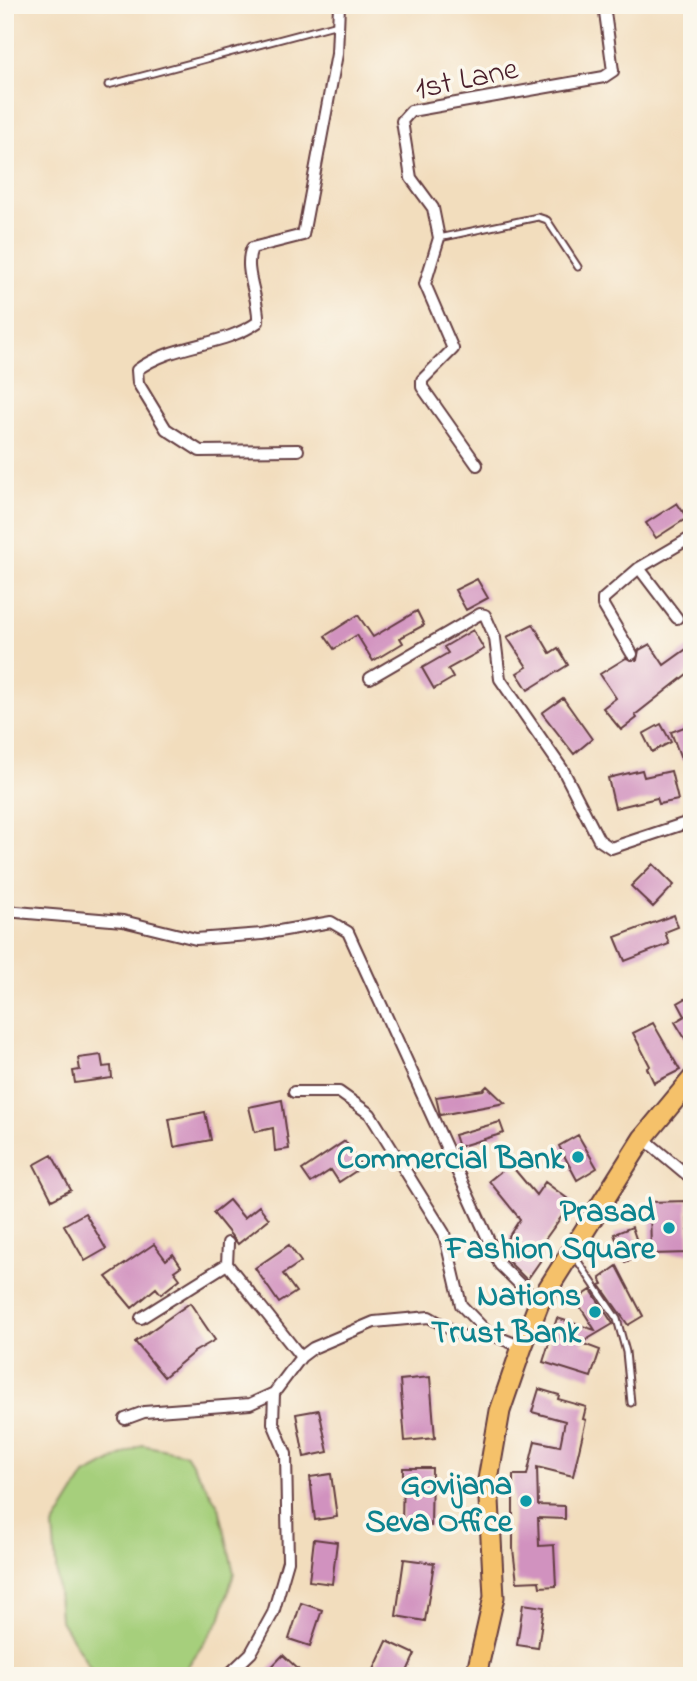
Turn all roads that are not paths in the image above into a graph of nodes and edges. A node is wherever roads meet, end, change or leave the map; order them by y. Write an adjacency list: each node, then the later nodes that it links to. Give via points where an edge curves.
1 (339, 5): 3 (street)
2 (604, 5): 5 (street, 1st Lane, via 613,71 604,77 411,111 402,121 411,178 433,208)
3 (338, 24): 4 (lane); 7 (street, via 337,54 303,236 252,248 248,258 258,322 247,330 177,349 138,370 138,383 166,429 201,450)
4 (108, 85)
5 (439, 238): 6 (lane, via 538,217 547,220); 8 (street, via 425,284 453,349 422,380 422,387)
6 (578, 267)
7 (298, 450)
8 (477, 465)
9 (692, 537): 10 (street)
10 (639, 568): 11 (street); 12 (street, via 603,599)
11 (677, 618)
12 (632, 654)
13 (370, 678): 14 (street, via 485,615 495,638 500,679 563,771 599,840 611,848)
14 (692, 821)
15 (5, 911): 23 (street, via 123,921 196,939 331,922 348,932 500,1265)
16 (692, 1079): 18 (highway)
17 (294, 1092): 25 (street, via 339,1092 370,1114 444,1233 461,1305)
18 (643, 1138): 19 (street); 21 (highway)
19 (692, 1179)
20 (228, 1243): 22 (street)
21 (571, 1252): 23 (highway); 29 (lane, via 617,1319)
22 (227, 1264): 24 (street); 27 (street)
23 (539, 1303): 26 (highway)
24 (141, 1318)
25 (488, 1333): 26 (street); 27 (street, via 464,1336 429,1317 374,1322)
26 (522, 1347): 32 (highway, via 500,1411 488,1480 494,1597)
27 (302, 1357): 28 (street)
28 (274, 1393): 30 (street, via 250,1404 144,1412); 31 (street, via 273,1423 286,1454 288,1561 273,1613 251,1653)
29 (631, 1403)
30 (125, 1419)
31 (227, 1676)
32 (476, 1676)

